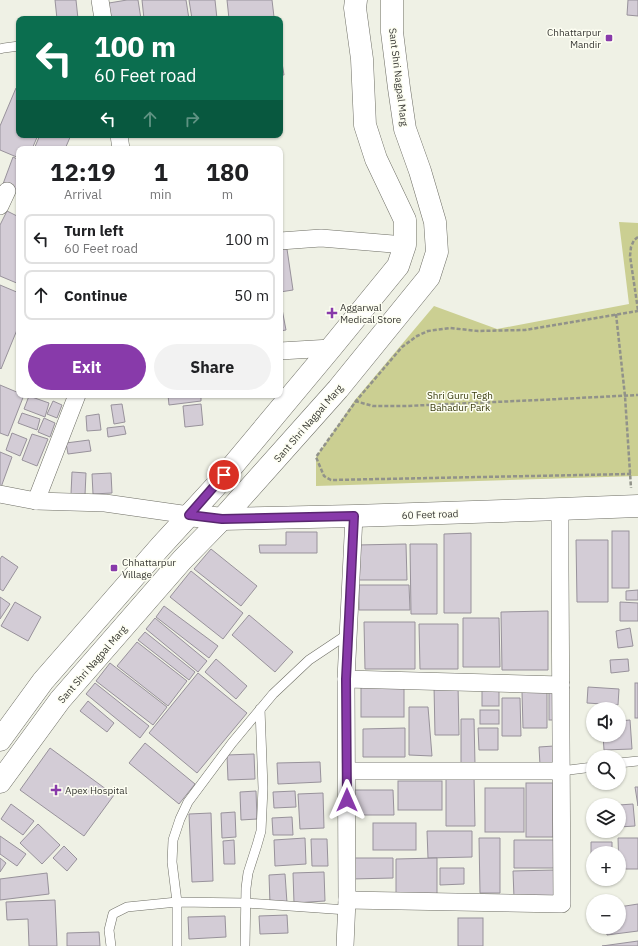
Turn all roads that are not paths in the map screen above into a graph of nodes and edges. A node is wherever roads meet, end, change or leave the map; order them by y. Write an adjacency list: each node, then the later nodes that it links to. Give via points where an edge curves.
1 (100, 0): 4 (street)
2 (356, 0): 10 (main road, via 365,125 376,159 405,220)
3 (392, 0): 20 (main road, Sant Shri Nagpal Marg, via 392,32 405,129 435,222 437,252 429,277 338,389)
4 (103, 16)
5 (16, 46): 6 (lane)
6 (0, 49)
7 (7, 191): 8 (street)
8 (0, 206)
9 (283, 241): 10 (street, via 321,238)
10 (405, 245): 11 (main road, via 398,266)
11 (332, 348): 12 (street); 18 (main road)
12 (283, 351)
13 (75, 398): 15 (street)
14 (0, 494): 15 (street)
15 (36, 501): 18 (street, via 105,503)
16 (635, 506): 17 (main road, 60 Feet road)
17 (560, 509): 19 (main road, 60 Feet road); 23 (street)
18 (189, 515): 20 (main road, 60 Feet road); 25 (main road, via 43,681)
19 (354, 516): 20 (main road, 60 Feet road); 21 (street)
20 (222, 519): 31 (main road, Sant Shri Nagpal Marg, via 182,560 60,700)
21 (348, 634): 22 (street); 24 (lane, via 309,660 272,694)
22 (346, 679): 23 (street); 29 (street)
23 (561, 685): 30 (street)
24 (260, 709): 32 (lane, via 188,802 180,819 173,840 172,862); 33 (lane, via 263,788 260,831 248,872)
25 (0, 740)
26 (638, 761): 27 (lane)
27 (626, 762)
28 (586, 768): 30 (lane)
29 (347, 771): 30 (street); 34 (street)
30 (561, 771): 34 (street, via 562,904)
31 (0, 782)
32 (177, 902): 33 (lane); 35 (lane, via 127,907 113,914); 36 (lane)
33 (246, 903): 34 (lane); 37 (lane)
34 (347, 905): 38 (street)
35 (111, 946)
36 (177, 946)
37 (245, 946)
38 (345, 946)

